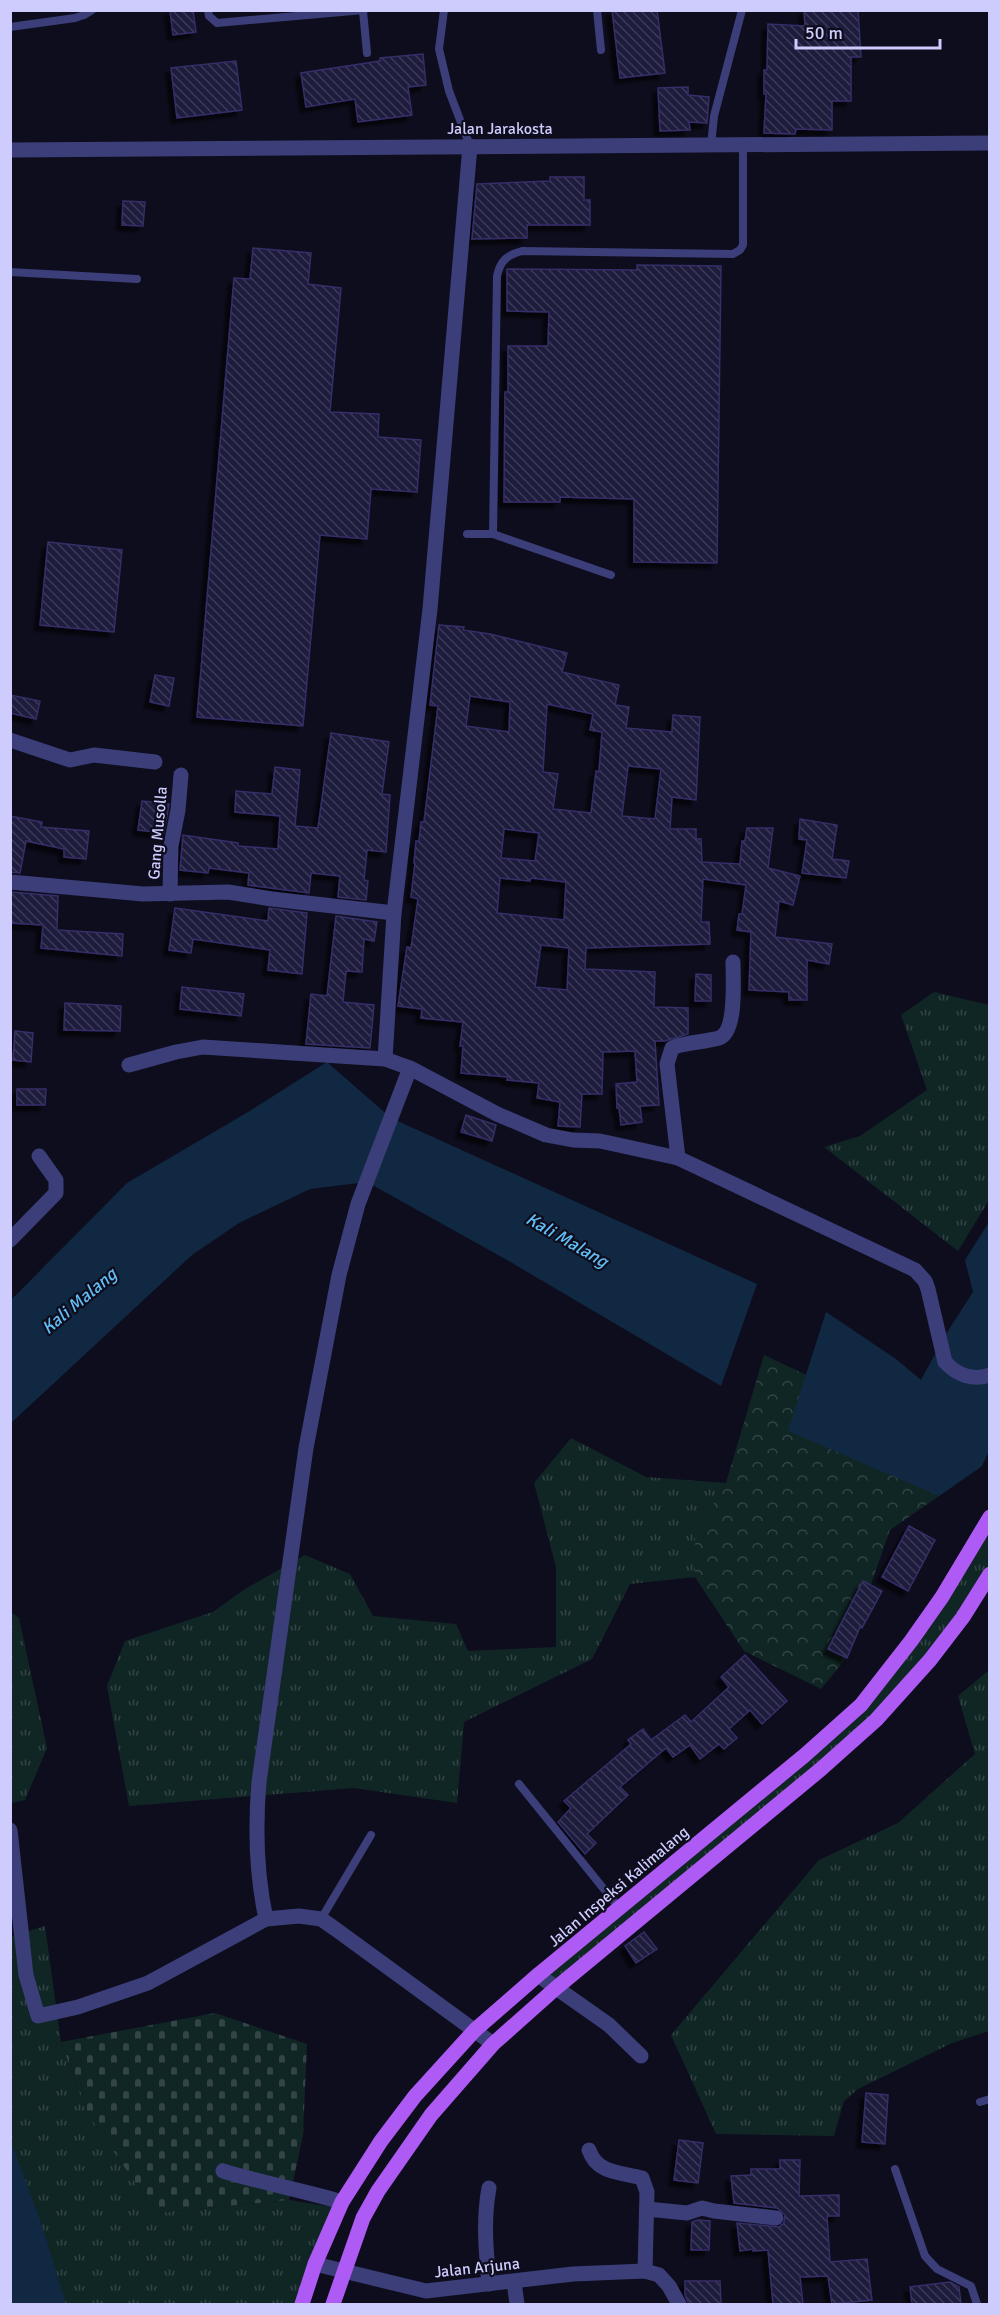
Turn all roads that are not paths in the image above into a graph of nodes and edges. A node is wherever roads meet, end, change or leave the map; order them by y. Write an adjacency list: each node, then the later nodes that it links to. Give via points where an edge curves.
1 (92, 10): 7 (lane, via 75,18)
2 (208, 10): 6 (lane, via 217,23)
3 (444, 10): 13 (lane, via 439,49 449,91)
4 (597, 10): 8 (lane)
5 (742, 10): 11 (lane, via 714,116)
6 (364, 11): 9 (lane)
7 (10, 27)
8 (601, 50)
9 (367, 53)
10 (990, 143): 12 (street, Jalan Jarakosta)
11 (711, 145): 12 (street, Jalan Jarakosta); 13 (street, Jalan Jarakosta)
12 (743, 145): 18 (lane, via 743,245 733,254 522,251 509,254 499,266)
13 (470, 146): 14 (street, Jalan Jarakosta); 25 (street, via 430,609)
14 (10, 150)
15 (10, 272): 16 (lane)
16 (137, 279)
17 (467, 534): 18 (lane)
18 (493, 534): 19 (lane)
19 (611, 575)
20 (10, 740): 21 (street, via 69,760 94,755)
21 (155, 762)
22 (180, 775): 24 (street, Gang Musolla, via 171,846)
23 (10, 882): 24 (street)
24 (170, 894): 25 (street, via 228,892)
25 (394, 913): 27 (street)
26 (734, 962): 31 (street, via 728,1031 721,1037 677,1046 670,1052 667,1064)
27 (385, 1059): 28 (street, via 203,1047); 29 (street)
28 (129, 1065)
29 (408, 1073): 31 (street, via 546,1135 600,1141); 40 (street, via 358,1204 339,1275 306,1448 255,1824 256,1859)
30 (39, 1156): 32 (street, via 56,1180 56,1193)
31 (678, 1158): 33 (street, via 915,1270 924,1281 933,1308 945,1362 957,1371)
32 (10, 1240)
33 (982, 1377)
34 (990, 1517): 39 (main road, Jalan Inspeksi Kalimalang, via 942,1598 861,1705)
35 (990, 1574): 43 (main road, via 930,1660 876,1720)
36 (519, 1784): 39 (lane)
37 (10, 1830): 40 (street, via 26,1975 39,2016 148,1983)
38 (371, 1835): 41 (lane)
39 (620, 1909): 42 (main road, Jalan Inspeksi Kalimalang)
40 (266, 1919): 41 (street)
41 (321, 1919): 44 (street)
42 (538, 1975): 43 (street); 44 (main road, Jalan Inspeksi Kalimalang)
43 (556, 1988): 45 (main road); 46 (street, via 609,2025)
44 (475, 2030): 45 (street); 51 (main road, Jalan Inspeksi Kalimalang, via 381,2141)
45 (493, 2044): 56 (main road, via 431,2115 378,2191)
46 (642, 2056)
47 (589, 2150): 52 (street, via 599,2167 642,2178)
48 (895, 2169): 63 (lane, via 925,2256 937,2269 970,2286)
49 (223, 2171): 51 (street)
50 (489, 2188): 58 (street, via 484,2233)
51 (342, 2202): 54 (main road, Jalan Inspeksi Kalimalang)
52 (647, 2209): 53 (street, via 687,2213 702,2208); 55 (street)
53 (776, 2218)
54 (315, 2264): 56 (street, Jalan Arjuna); 59 (main road, Jalan Inspeksi Kalimalang)
55 (645, 2271): 57 (street, Jalan Arjuna, via 573,2274); 62 (street, via 659,2275)
56 (342, 2272): 58 (street, Jalan Arjuna, via 426,2291); 60 (main road)
57 (514, 2282): 58 (street, Jalan Arjuna); 61 (street)
58 (489, 2284)
59 (302, 2304)
60 (333, 2304)
61 (517, 2304)
62 (679, 2304)
63 (977, 2304)

